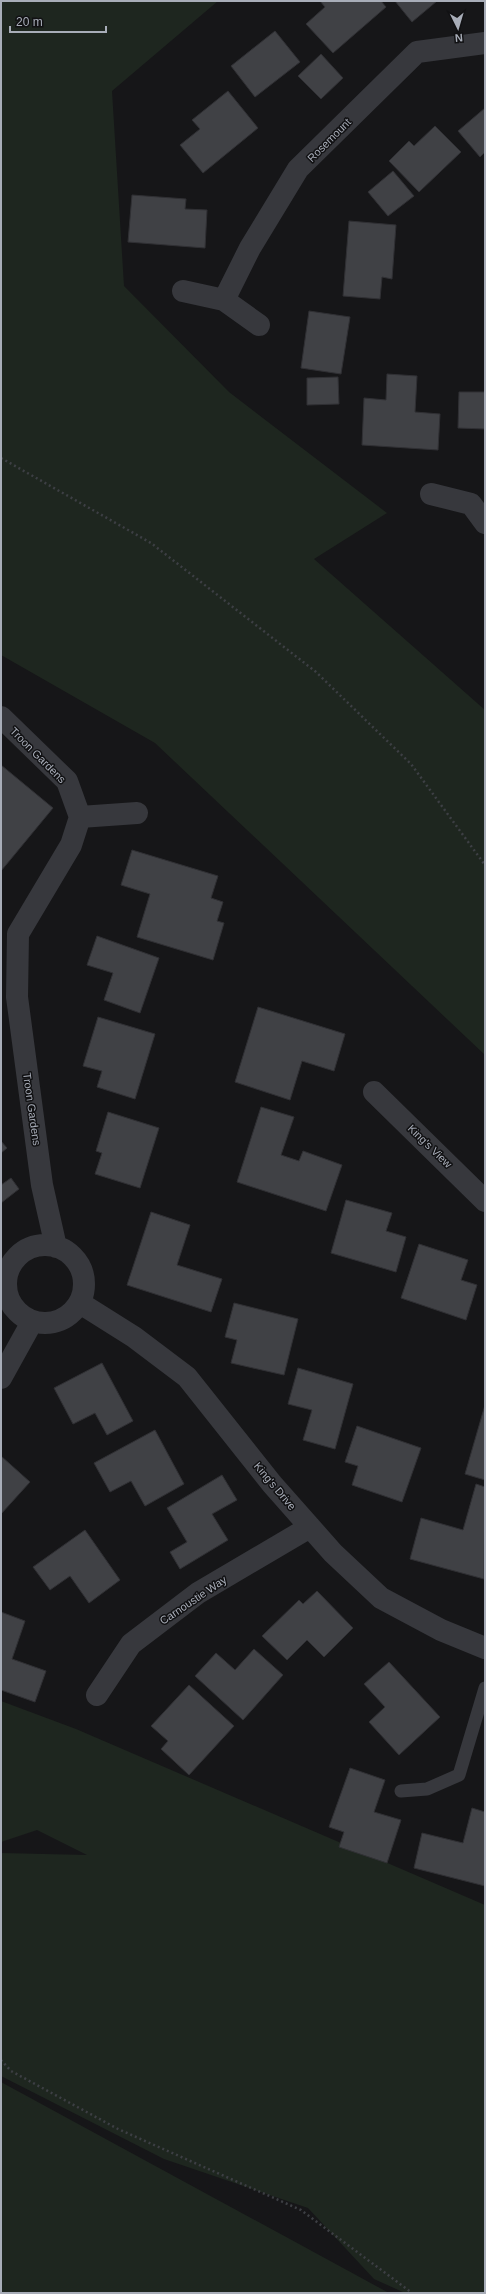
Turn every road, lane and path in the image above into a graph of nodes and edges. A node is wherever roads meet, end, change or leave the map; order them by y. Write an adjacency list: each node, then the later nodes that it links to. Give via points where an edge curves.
1 (485, 43): 3 (street, Rosemount, via 417,52 298,169 250,248)
2 (183, 291): 3 (street)
3 (224, 300): 4 (street)
4 (259, 325)
5 (1, 458): 12 (path, via 151,543 316,672 411,764)
6 (431, 494): 7 (street)
7 (478, 497): 8 (street)
8 (485, 523)
9 (1, 717): 11 (street, Troon Gardens, via 67,780)
10 (137, 813): 11 (street)
11 (80, 817): 13 (street, Troon Gardens, via 71,845 18,934)
12 (485, 865)
13 (9, 968): 16 (street, Troon Gardens, via 17,997 41,1177)
14 (374, 1092): 15 (street, King's View)
15 (485, 1201)
16 (56, 1247): 17 (street, via 44,1245 22,1252); 18 (street, via 66,1251 81,1269 84,1292)
17 (3, 1282): 19 (street, via 12,1306 21,1316)
18 (80, 1302): 19 (street, via 73,1312 54,1322); 21 (street, King's Drive, via 134,1337 187,1377 272,1484)
19 (32, 1322): 20 (street)
20 (1, 1378)
21 (310, 1527): 22 (street, King's Drive, via 333,1553 381,1598 441,1630); 24 (street, Carnoustie Way, via 198,1593 131,1644)
22 (485, 1648)
23 (485, 1688): 25 (lane, via 459,1775 427,1789)
24 (97, 1695)
25 (401, 1791)
26 (1, 2060): 27 (path, via 11,2071 118,2129 301,2210)
27 (412, 2293)

